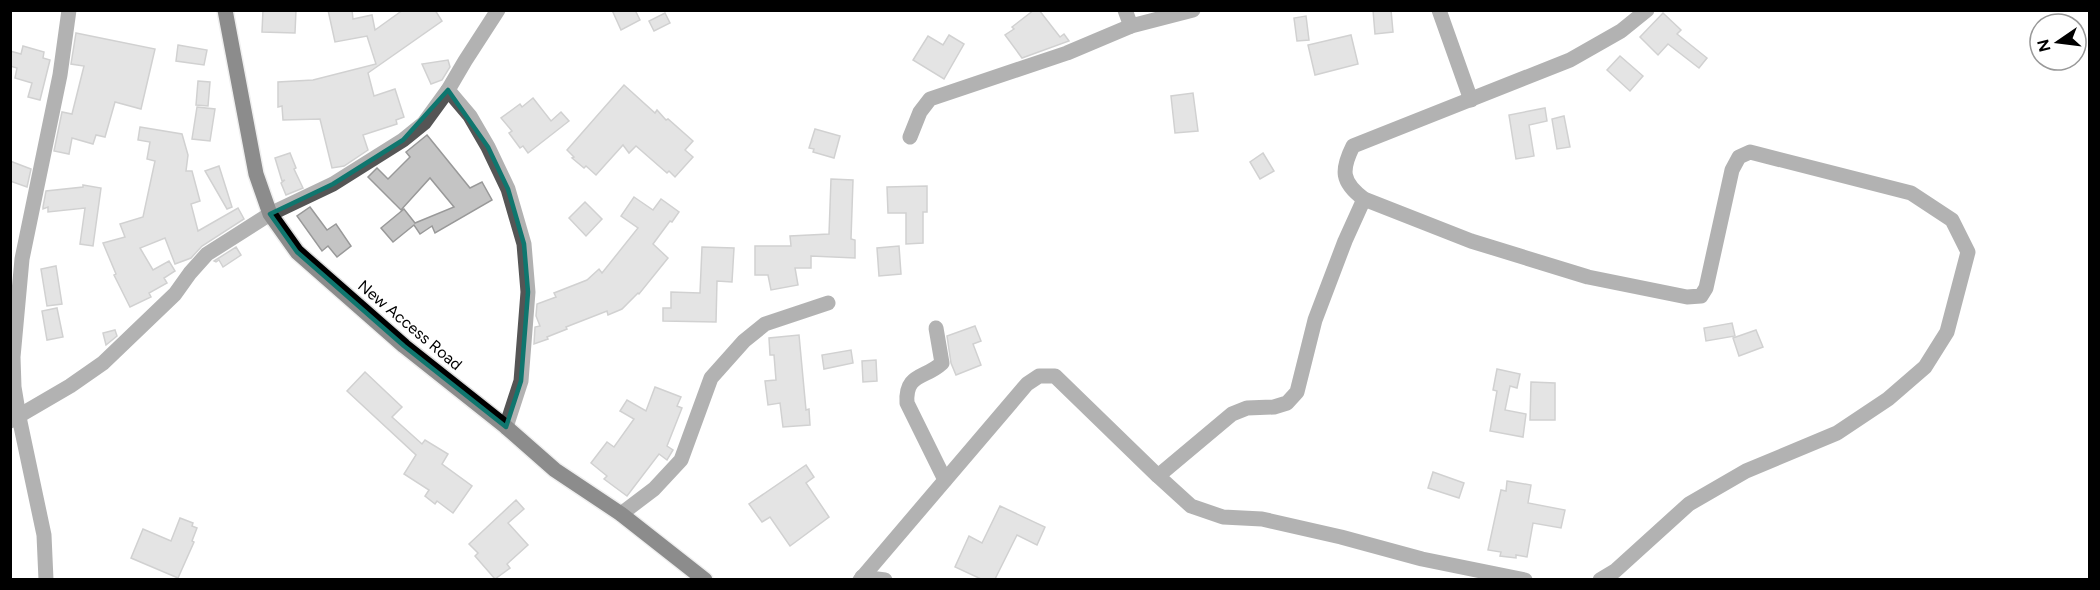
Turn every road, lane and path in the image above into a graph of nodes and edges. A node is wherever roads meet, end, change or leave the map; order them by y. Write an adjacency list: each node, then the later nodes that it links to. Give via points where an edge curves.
1 (69, 10): 16 (street, via 60,75 22,259 13,357)
2 (225, 10): 13 (main road, New Access Road, via 256,174)
3 (498, 10): 9 (street)
4 (1125, 10): 8 (street)
5 (1193, 10): 8 (street)
6 (1439, 10): 10 (street)
7 (1647, 10): 10 (street, via 1621,31 1570,60)
8 (1131, 26): 11 (street, via 1067,53 930,99)
9 (448, 90): 13 (street, via 424,123 403,140 333,184); 17 (street, via 470,116 488,147 508,189 524,244 528,292 521,381)
10 (1471, 100): 12 (street, via 1353,146 1345,162 1345,176 1351,190)
11 (910, 137)
12 (1364, 199): 18 (street, via 1315,320 1297,392 1287,403 1232,414); 26 (street, via 1471,241 1588,277 1687,297 1701,296 1707,288 1732,170 1739,157 1750,152 1911,193 1952,220 1968,252 1947,332 1925,367 1888,399 1837,433 1746,471 1689,504 1614,572)
13 (270, 214): 16 (street, via 207,254 175,294 103,363); 17 (main road, New Access Road, via 297,252 404,346)
14 (828, 303): 20 (street, via 765,324 744,341 711,378 681,460 654,489)
15 (936, 328): 19 (street, via 942,363 911,381 906,393 907,404)
16 (15, 419): 22 (street, via 44,535)
17 (506, 427): 20 (main road, New Access Road, via 555,470)
18 (1158, 476): 19 (street, via 1055,376 1039,376 1027,384); 25 (street, via 1191,506 1223,516 1262,519 1422,559)
19 (945, 480): 21 (street)
20 (621, 514): 23 (main road, New Access Road)
21 (861, 578): 24 (street)
22 (46, 579)
23 (705, 579)
24 (885, 579)
25 (1525, 579)
26 (1600, 579)

